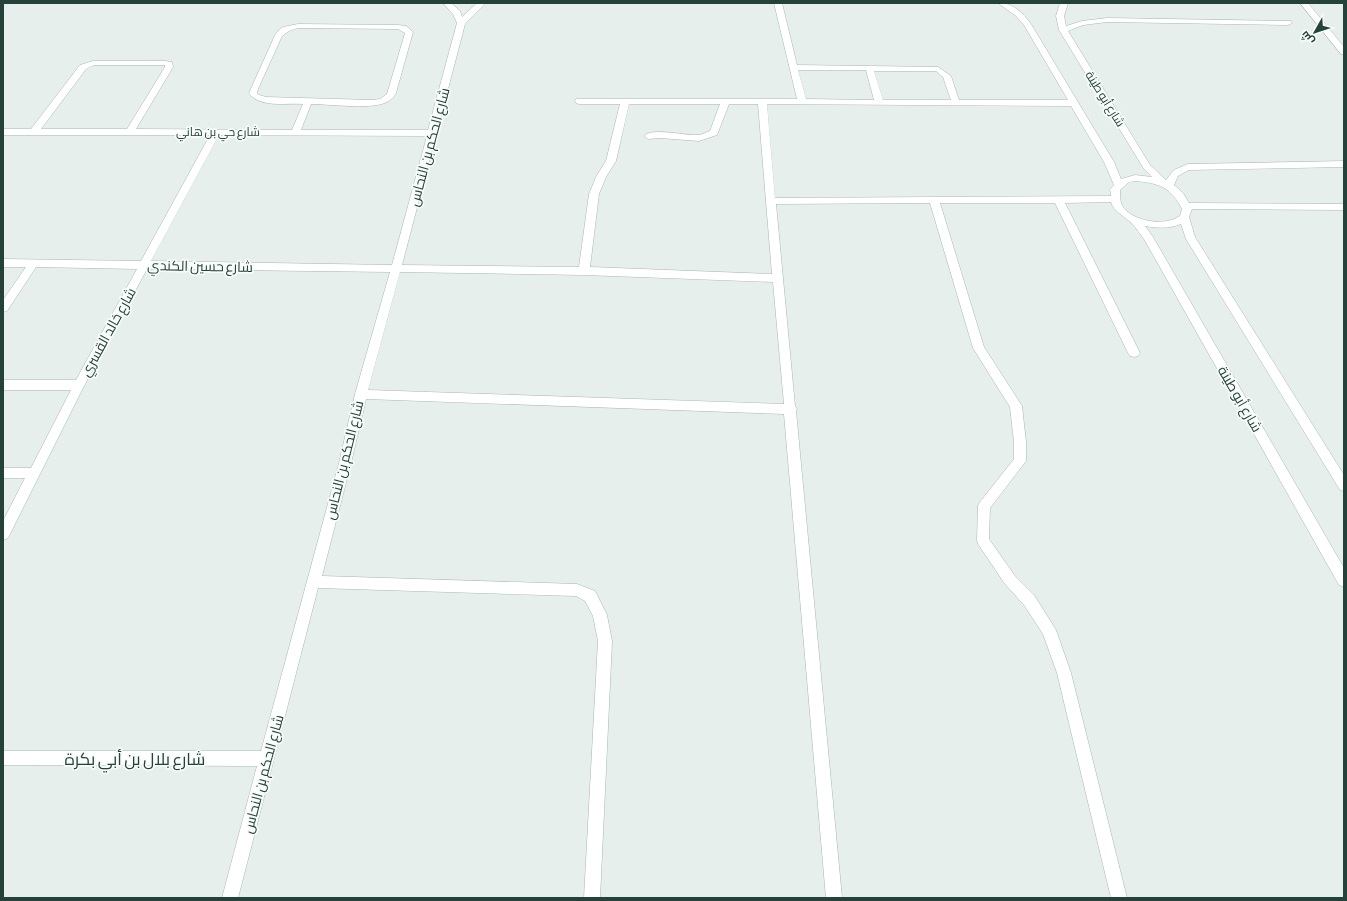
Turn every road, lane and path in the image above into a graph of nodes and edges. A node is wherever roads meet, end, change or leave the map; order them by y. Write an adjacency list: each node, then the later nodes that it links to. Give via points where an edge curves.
1 (447, 3): 7 (street, via 457,13)
2 (482, 3): 7 (street)
3 (778, 3): 11 (street)
4 (1002, 3): 21 (street, via 1019,14 1027,24)
5 (1064, 3): 9 (street, شارع أبو طينة, via 1059,20)
6 (1304, 3): 10 (street)
7 (461, 23): 27 (street, شارع الحكم بن النحاس)
8 (1288, 23): 9 (street, via 1107,20 1082,23)
9 (1063, 30): 31 (street, شارع أبو طينة, via 1147,166)
10 (1344, 52)
11 (793, 67): 12 (street); 18 (street)
12 (869, 68): 19 (street); 20 (street, via 942,71 947,76)
13 (308, 101): 13 (street, via 372,103 385,100 392,93 409,32 398,27 305,26 292,27 281,32 253,93 260,99); 26 (street)
14 (579, 101): 15 (street)
15 (625, 101): 16 (street); 43 (street, via 611,161 594,194)
16 (726, 102): 17 (street); 28 (street, via 714,133 699,138)
17 (762, 102): 18 (street); 35 (street)
18 (802, 102): 19 (street)
19 (879, 102): 20 (street)
20 (956, 103): 21 (street)
21 (1074, 103): 30 (street, via 1112,167)
22 (3, 132): 23 (street, شارع حي بن هاني)
23 (34, 132): 24 (street, شارع حي بن هاني); 24 (street, via 85,65 168,63 169,67)
24 (130, 132): 25 (street, شارع حي بن هاني)
25 (216, 132): 26 (street, شارع حي بن هاني); 41 (street, شارع خالد القسري)
26 (295, 132): 27 (street, شارع حي بن هاني)
27 (432, 133): 42 (street, شارع الحكم بن النحاس)
28 (648, 136)
29 (1344, 164): 31 (street, via 1188,167 1177,171)
30 (1119, 185): 31 (street, via 1135,178); 32 (street, via 1115,189)
31 (1169, 186): 37 (street, via 1177,192)
32 (1115, 199): 34 (street); 38 (street, via 1124,213)
33 (934, 200): 34 (street); 35 (street); 62 (street, via 979,348 1016,406 1020,461 984,506 983,540 1049,630 1064,673)
34 (1058, 200): 46 (street)
35 (771, 202): 44 (street)
36 (1344, 207): 37 (street)
37 (1185, 212): 38 (street, via 1180,222 1163,226); 53 (street, via 1190,237)
38 (1133, 218): 55 (street, شارع أبو طينة, via 1148,237)
39 (3, 263): 40 (street, شارع حسين الكندي)
40 (32, 264): 41 (street, شارع حسين الكندي); 45 (street)
41 (144, 266): 42 (street, شارع حسين الكندي); 48 (street, شارع خالد القسري)
42 (396, 269): 43 (street, شارع حسين الكندي); 49 (street, شارع الحكم بن النحاس)
43 (584, 271): 44 (street, شارع حسين الكندي)
44 (778, 278): 50 (street)
45 (3, 308)
46 (1134, 353)
47 (3, 385): 48 (street)
48 (79, 385): 52 (street, شارع خالد القسري)
49 (361, 394): 50 (street); 56 (street, شارع الحكم بن النحاس)
50 (791, 409): 61 (street)
51 (3, 473): 52 (street)
52 (34, 473): 54 (street, شارع خالد القسري)
53 (1344, 486)
54 (3, 534)
55 (1344, 581)
56 (313, 582): 58 (street, شارع الحكم بن النحاس); 60 (street, via 577,590 590,596 600,615 605,641)
57 (3, 758): 58 (street, شارع بلال بن أبي بكرة)
58 (267, 759): 59 (street, شارع الحكم بن النحاس)
59 (230, 898)
60 (592, 898)
61 (834, 898)
62 (1119, 898)

